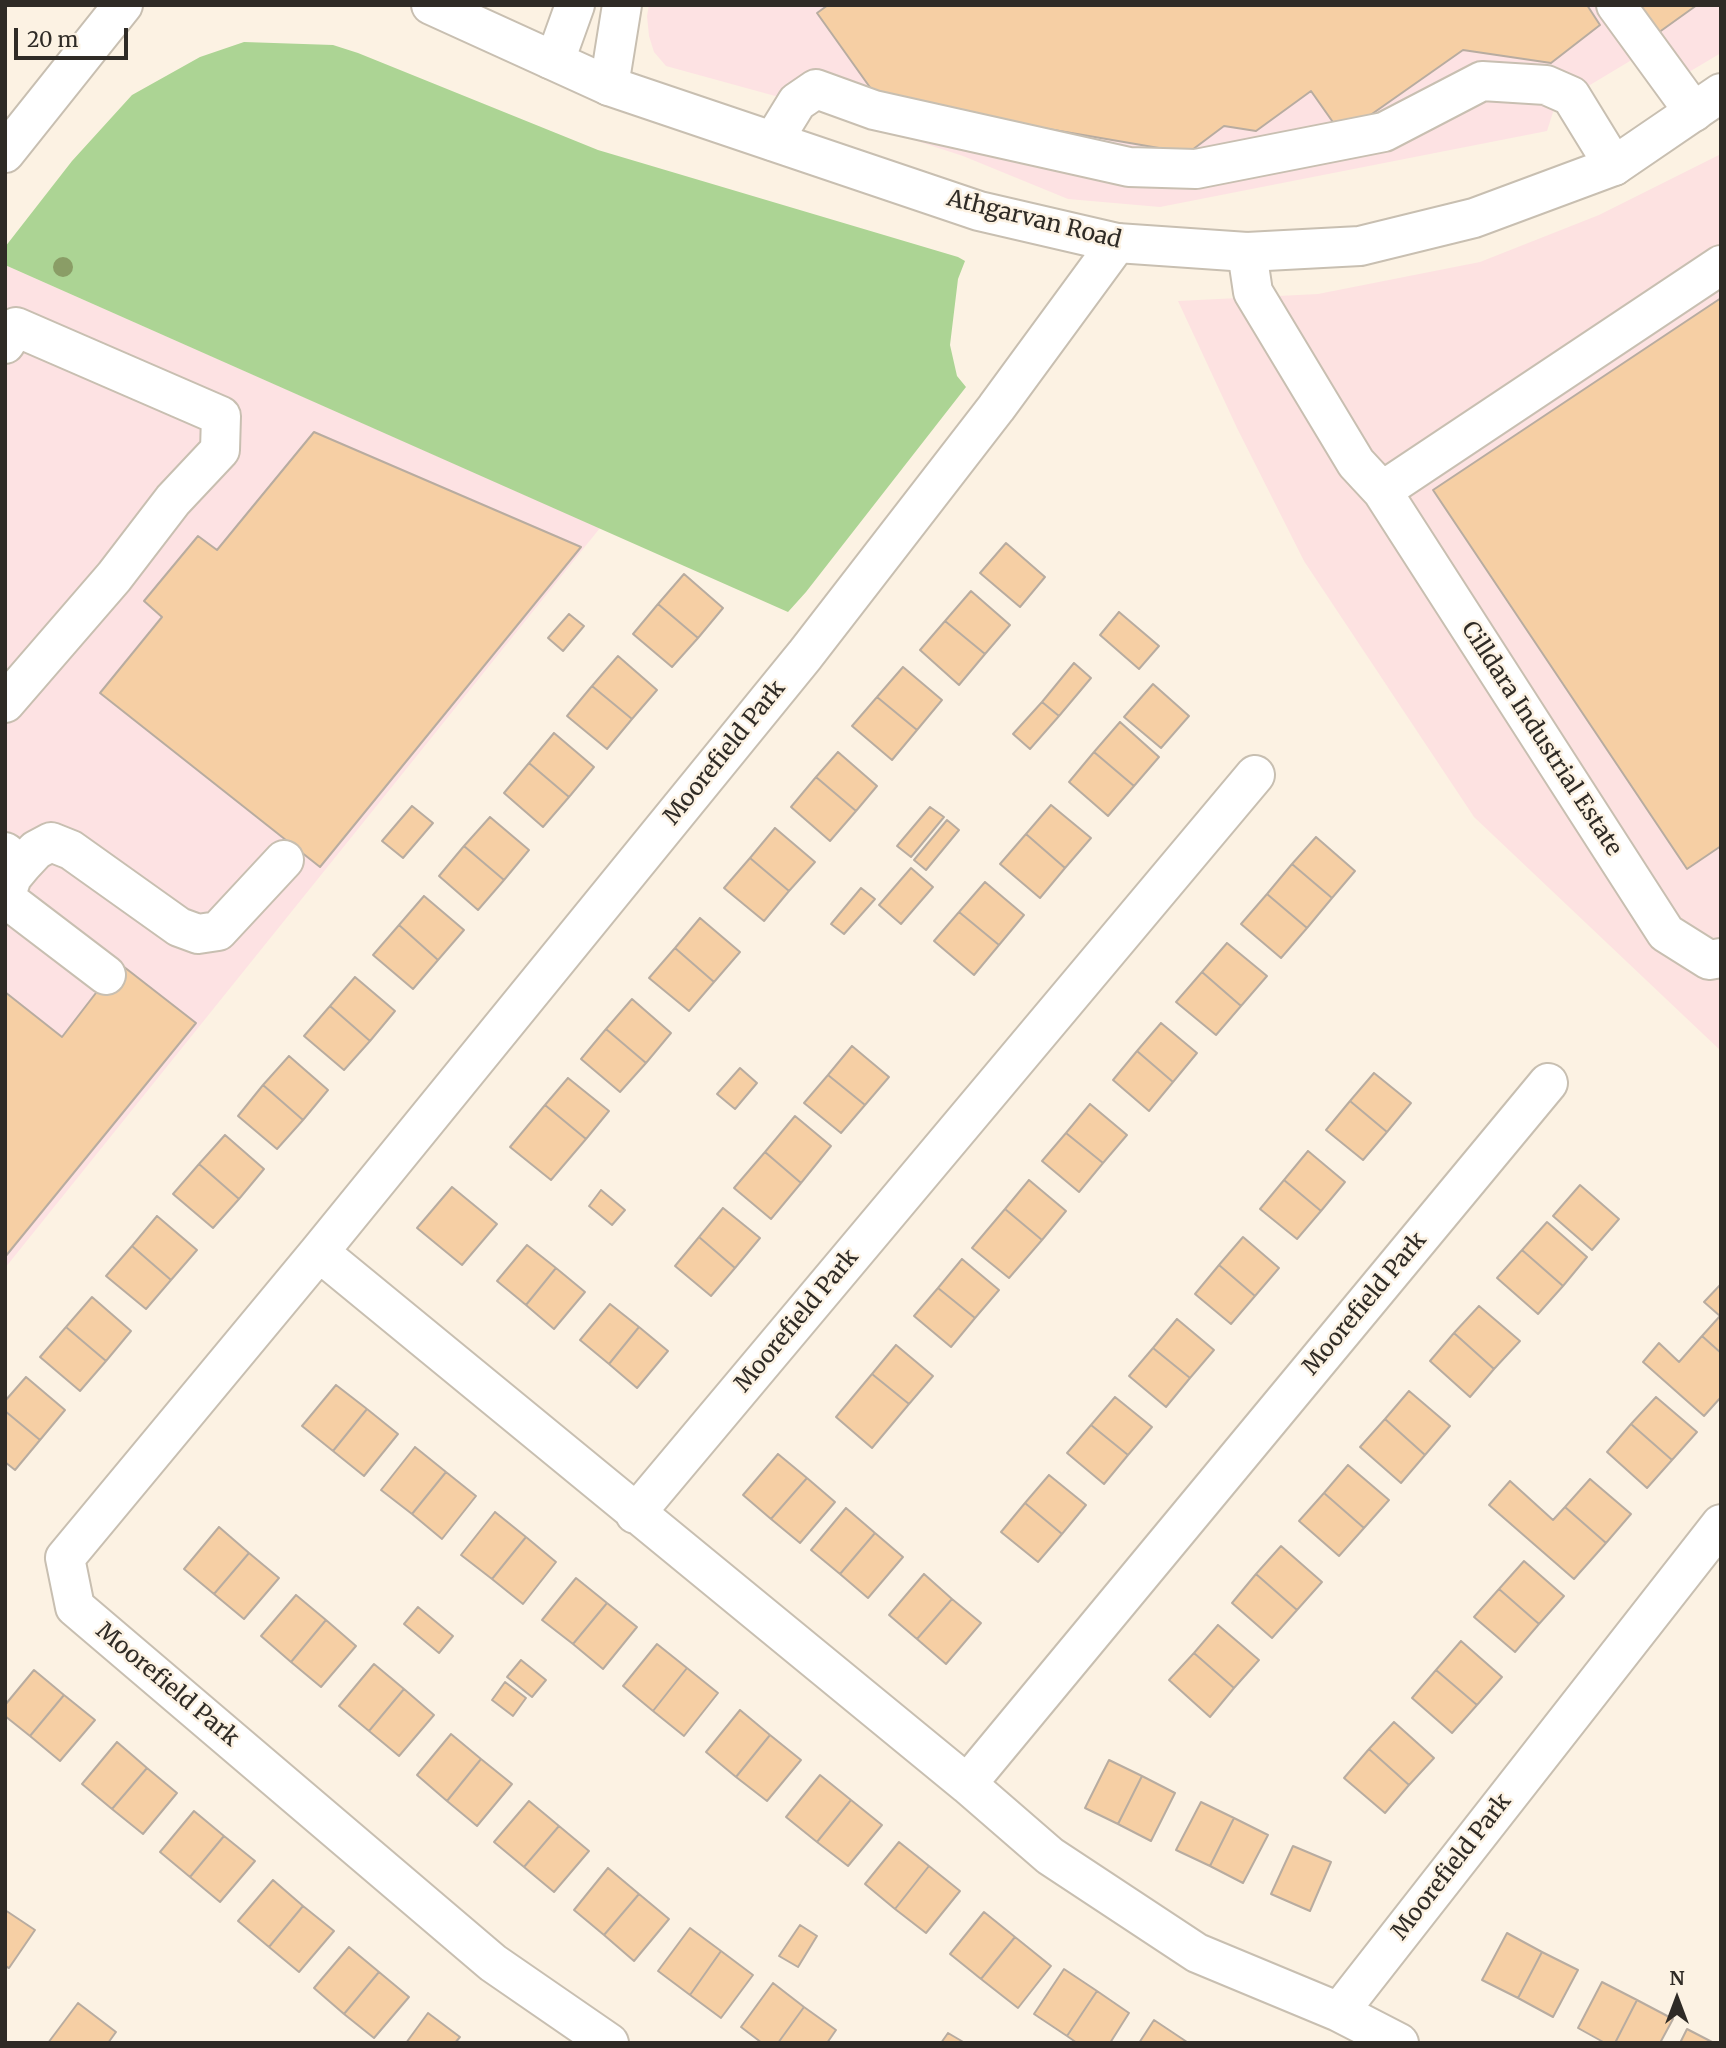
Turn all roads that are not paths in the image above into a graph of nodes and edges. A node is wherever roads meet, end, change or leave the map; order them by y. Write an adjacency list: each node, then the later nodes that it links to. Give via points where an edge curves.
1 (123, 5): 10 (street)
2 (431, 5): 6 (street, Athgarvan Road)
3 (575, 5): 6 (street, via 561,44)
4 (622, 5): 7 (street)
5 (1616, 5): 8 (street)
6 (550, 59): 7 (street, Athgarvan Road)
7 (609, 86): 9 (street, Athgarvan Road)
8 (1707, 102): 11 (street, Athgarvan Road)
9 (773, 141): 11 (street, via 797,102 816,89 874,110 1129,167 1196,169 1384,132 1482,81 1546,85 1571,96); 12 (street, Athgarvan Road, via 979,211)
10 (5, 153)
11 (1614, 166): 13 (street, Athgarvan Road, via 1474,218 1360,246)
12 (1117, 243): 13 (street, Athgarvan Road); 24 (street, Moorefield Park, via 825,630)
13 (1247, 252): 16 (street, Cilldara Industrial Estate, via 1253,292 1356,463)
14 (1721, 265): 16 (street)
15 (5, 344): 17 (street, via 16,327 221,416 220,450)
16 (1382, 491): 21 (street, Cilldara Industrial Estate, via 1666,933 1709,960)
17 (7, 698)
18 (1255, 775): 25 (street, Moorefield Park)
19 (14, 858): 20 (street, via 51,842 71,850 179,927 198,934 218,931); 22 (street, via 5,898)
20 (284, 860)
21 (1721, 958)
22 (106, 975)
23 (1548, 1083): 27 (street, Moorefield Park)
24 (319, 1252): 25 (street); 29 (street, Moorefield Park, via 65,1558 75,1607 493,1963)
25 (635, 1514): 27 (street)
26 (1721, 1524): 28 (street, Moorefield Park)
27 (968, 1784): 28 (street, via 1050,1856 1197,1953)
28 (1339, 2012): 30 (street)
29 (609, 2043)
30 (1399, 2043)

